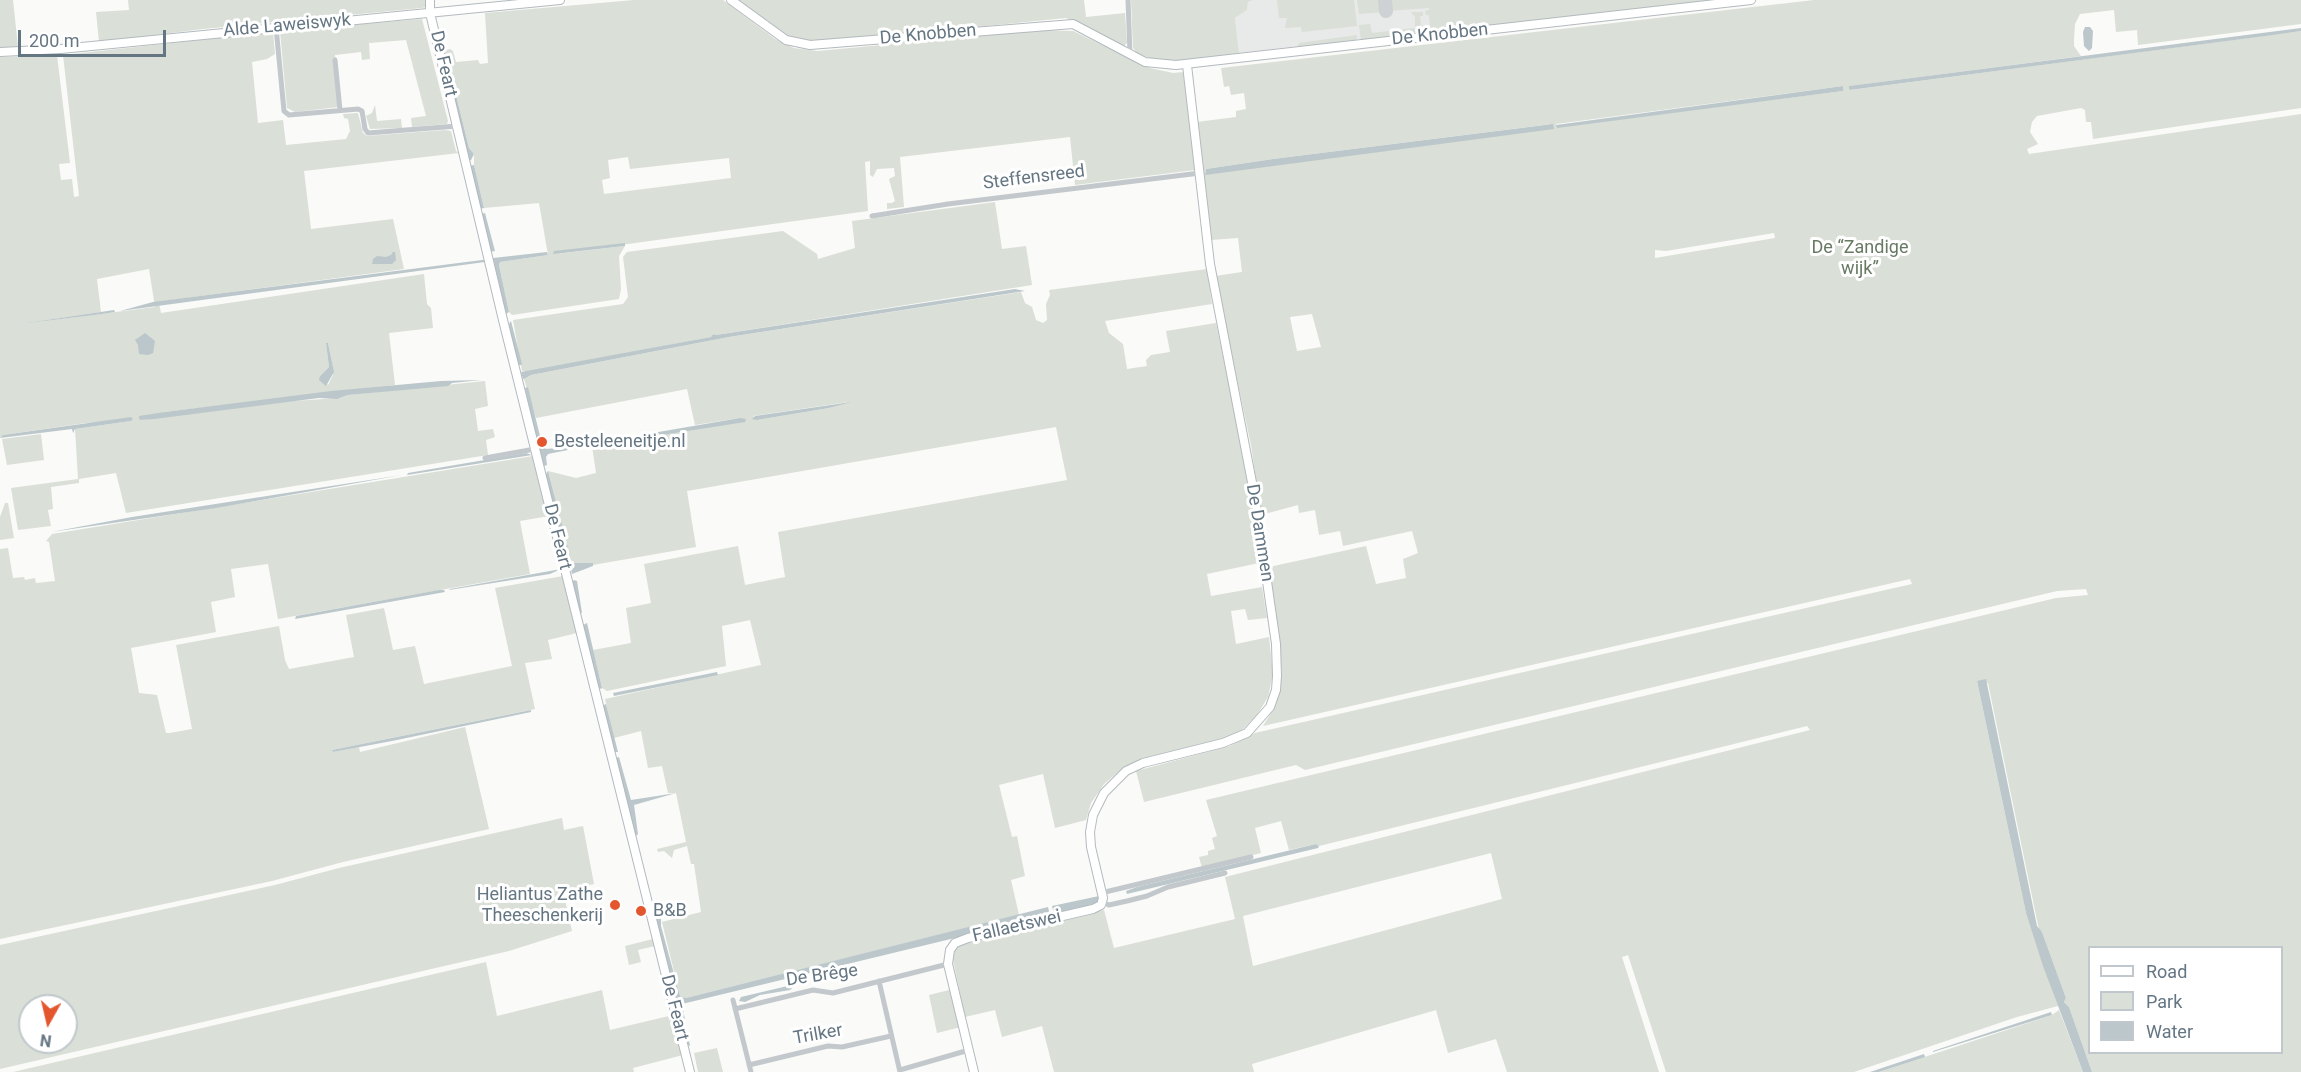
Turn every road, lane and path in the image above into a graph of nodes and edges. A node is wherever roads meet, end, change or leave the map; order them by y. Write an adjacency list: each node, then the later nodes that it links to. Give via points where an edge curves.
1 (430, 0): 6 (street, De Feart)
2 (560, 0): 6 (street)
3 (731, 0): 9 (street, De Knobben, via 786,40 810,45 1073,24)
4 (1128, 0): 9 (street)
5 (1751, 0): 11 (street, De Knobben)
6 (430, 13): 7 (street, Alde Laweiswyk); 13 (street, De Feart)
7 (276, 27): 8 (street, Alde Laweiswyk); 12 (street, via 284,111 289,115)
8 (0, 52)
9 (1130, 54): 11 (street, De Knobben, via 1157,65)
10 (335, 60): 12 (street)
11 (1187, 65): 14 (street, De Dammen)
12 (340, 110): 13 (street, via 363,111 368,133)
13 (457, 126): 16 (street, De Feart)
14 (1200, 173): 15 (street, Steffensreed); 20 (street, De Dammen, via 1217,311 1255,498 1277,676 1270,707 1247,733 1143,763 1109,786 1096,807 1090,832)
15 (872, 216)
16 (535, 449): 17 (street); 30 (street, De Feart)
17 (485, 458)
18 (1251, 857): 20 (street)
19 (1225, 873): 21 (street, Fallaetswei, via 1127,901)
20 (1101, 892): 21 (street)
21 (1102, 902): 22 (street, Fallaetswei, via 1093,909 955,943)
22 (948, 964): 23 (street, De Brêge); 27 (street)
23 (879, 981): 25 (street, De Brêge, via 833,993 813,990); 26 (street)
24 (733, 1000): 25 (street)
25 (735, 1009): 28 (street)
26 (891, 1036): 28 (street, Trilker); 29 (street)
27 (969, 1050): 29 (street); 32 (street)
28 (749, 1065): 31 (street)
29 (900, 1071)
30 (690, 1072)
31 (751, 1072)
32 (974, 1072)

